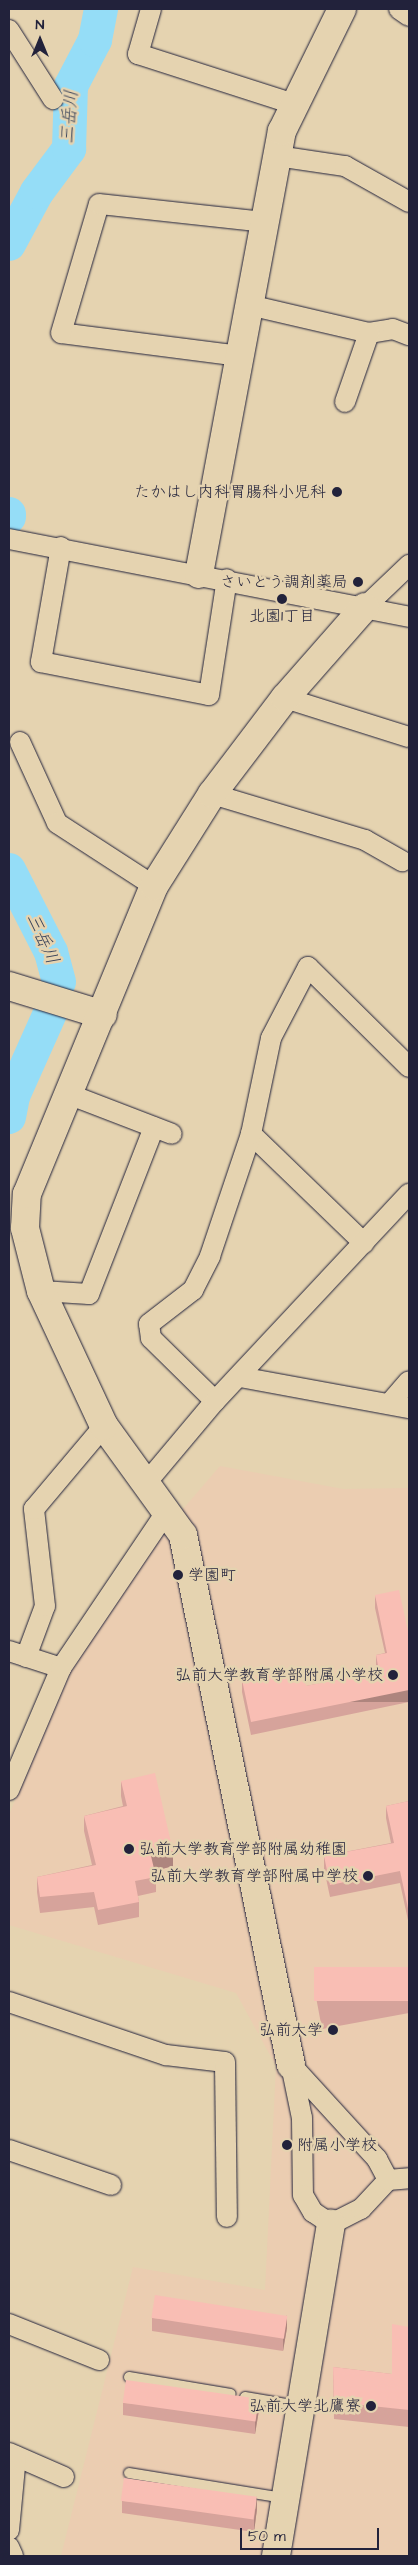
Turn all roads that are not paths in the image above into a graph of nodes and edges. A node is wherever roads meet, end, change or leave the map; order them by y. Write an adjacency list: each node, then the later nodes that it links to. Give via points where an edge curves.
1 (152, 9): 7 (street, via 138,54)
2 (342, 9): 7 (street)
3 (399, 9): 4 (street)
4 (409, 16)
5 (9, 30): 6 (street)
6 (52, 99)
7 (294, 104): 8 (street)
8 (277, 156): 9 (street, via 344,166); 10 (street)
9 (409, 202)
10 (265, 222): 11 (street); 14 (street, via 99,204 61,333)
11 (249, 305): 12 (street); 14 (street)
12 (369, 333): 13 (street, via 392,328); 15 (street)
13 (409, 335)
14 (240, 356): 19 (street)
15 (346, 402)
16 (9, 539): 17 (street)
17 (61, 548): 19 (street); 20 (street, via 41,662 209,695)
18 (409, 565): 21 (street)
19 (199, 574): 20 (street)
20 (227, 580): 21 (street)
21 (365, 607): 22 (street); 23 (street)
22 (409, 617)
23 (285, 698): 24 (street); 26 (street)
24 (409, 736)
25 (20, 742): 28 (street, via 57,823)
26 (212, 794): 27 (street, via 365,840); 28 (street)
27 (402, 861)
28 (154, 886): 30 (street)
29 (9, 986): 30 (street)
30 (103, 1015): 32 (street)
31 (409, 1067): 33 (street, via 308,967 272,1038)
32 (68, 1094): 36 (street, via 28,1194 25,1228); 36 (street, via 163,1131 89,1294)
33 (251, 1134): 35 (street); 39 (street, via 229,1206 193,1290 149,1324 151,1338)
34 (409, 1194): 35 (street)
35 (364, 1243): 37 (street)
36 (41, 1291): 42 (street)
37 (240, 1377): 39 (street); 40 (street)
38 (409, 1381): 40 (street)
39 (215, 1401): 43 (street)
40 (389, 1404): 41 (street)
41 (409, 1408)
42 (104, 1426): 43 (street); 45 (street, via 34,1509 45,1606)
43 (147, 1482): 44 (street)
44 (166, 1511): 46 (street); 49 (street, via 183,1535)
45 (18, 1654): 46 (street)
46 (61, 1668): 47 (street)
47 (9, 1790)
48 (9, 2002): 54 (street, via 166,2055 225,2062)
49 (291, 2065): 52 (street, via 377,2159); 55 (street, via 302,2118 303,2195 313,2212)
50 (9, 2150): 53 (street)
51 (409, 2178): 52 (street)
52 (388, 2180): 55 (street, via 361,2209)
53 (111, 2185)
54 (227, 2217)
55 (331, 2224): 59 (street)
56 (9, 2324): 57 (street)
57 (99, 2360)
58 (129, 2377): 59 (lane)
59 (299, 2406): 63 (street)
60 (12, 2455): 62 (street); 64 (street)
61 (129, 2474): 63 (lane)
62 (64, 2476)
63 (285, 2498): 67 (street)
64 (9, 2530)
65 (9, 2547): 66 (street)
66 (13, 2556)
67 (276, 2556)

